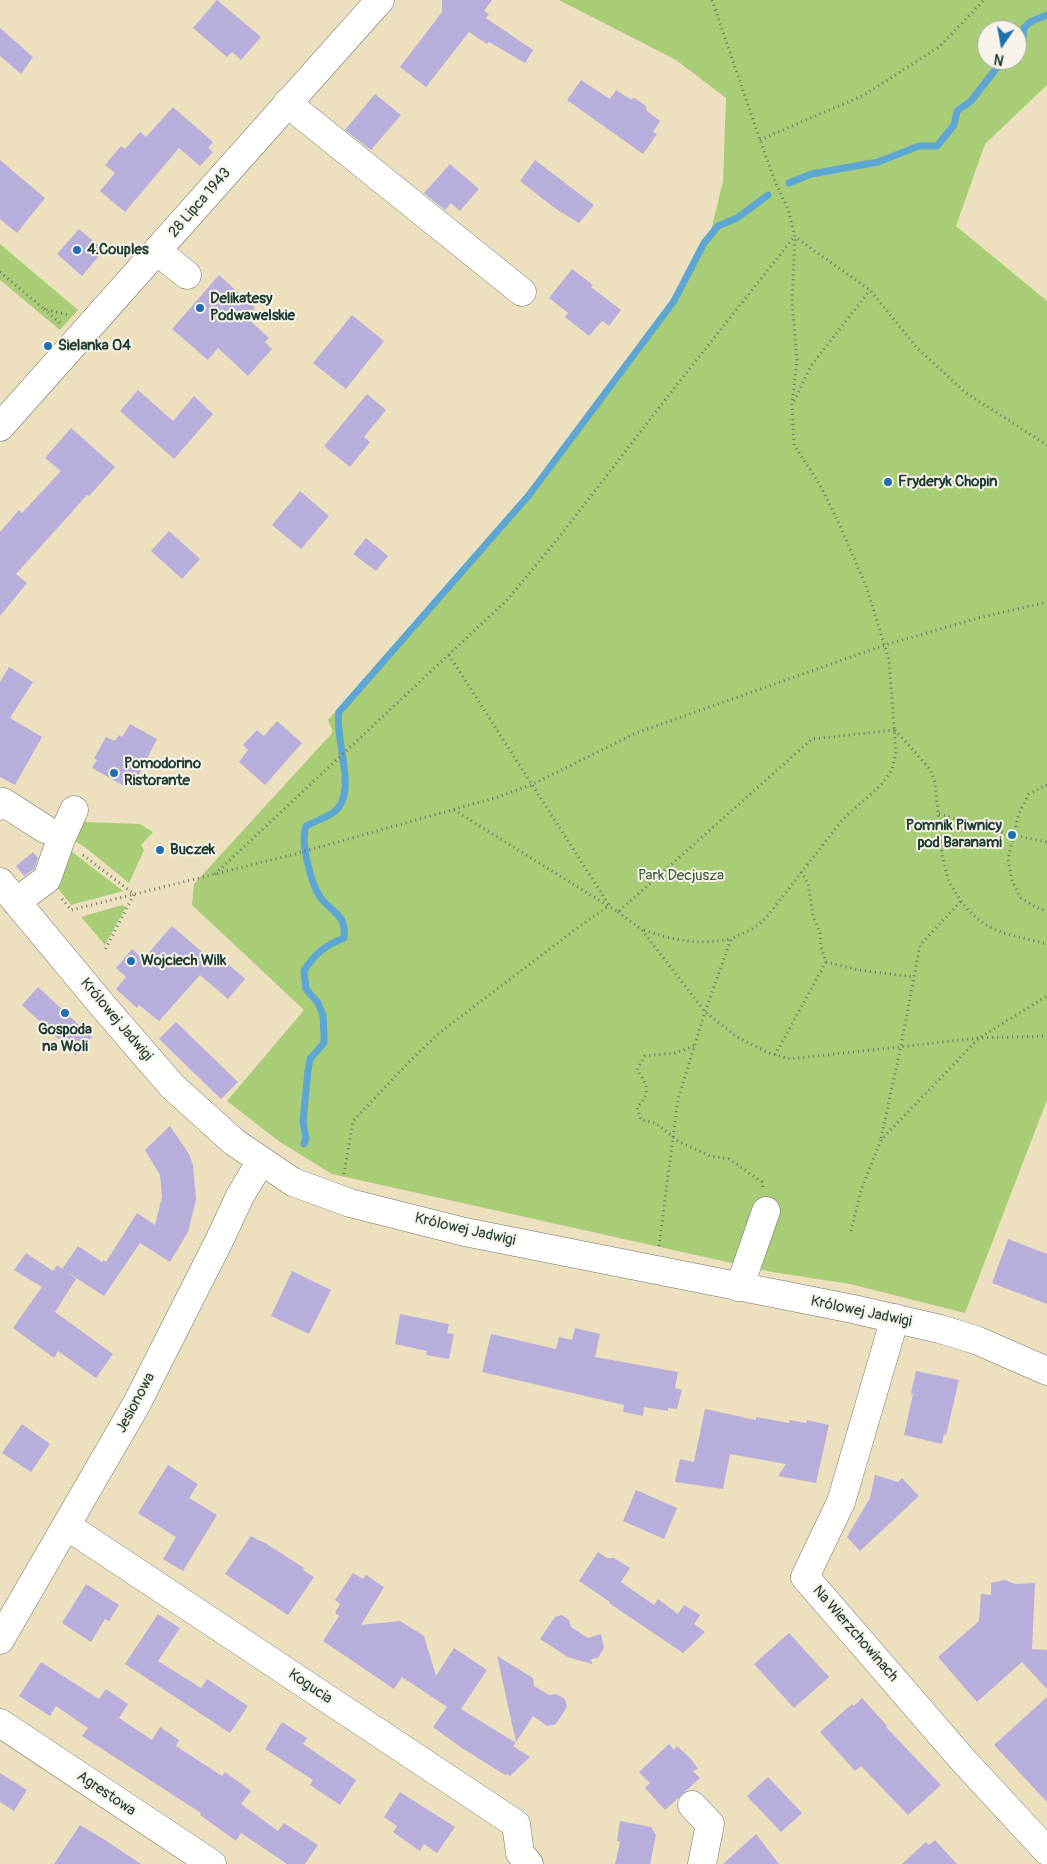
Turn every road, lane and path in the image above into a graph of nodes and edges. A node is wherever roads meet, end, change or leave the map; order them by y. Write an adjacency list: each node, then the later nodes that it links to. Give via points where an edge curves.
1 (380, 0): 4 (street, 28 Lipca 1943)
2 (712, 0): 5 (path)
3 (984, 0): 5 (path, via 938,47 864,95)
4 (287, 103): 7 (street, 28 Lipca 1943); 11 (street)
5 (760, 140): 6 (path, via 788,209)
6 (795, 237): 10 (path); 15 (path, via 792,303 797,360); 20 (path, via 508,599)
7 (157, 251): 9 (street); 16 (street, 28 Lipca 1943)
8 (0, 272): 12 (path)
9 (186, 275)
10 (870, 290): 15 (path, via 811,366); 17 (path, via 917,348 966,393)
11 (522, 292)
12 (44, 308): 13 (path); 14 (path)
13 (70, 316)
14 (57, 321)
15 (792, 404): 19 (path, via 794,445 842,528 866,586)
16 (0, 427)
17 (1047, 445)
18 (1047, 602): 19 (path)
19 (885, 645): 21 (path); 22 (path, via 636,733)
20 (449, 655): 22 (path); 32 (path)
21 (895, 730): 27 (path, via 930,769); 31 (path, via 896,752 892,770 881,785 843,819); 39 (path, via 812,739)
22 (533, 784): 26 (path); 37 (path)
23 (1047, 785): 29 (path, via 1028,794)
24 (0, 806): 28 (street, via 3,802)
25 (74, 810): 28 (street)
26 (454, 810): 32 (path); 37 (path)
27 (939, 814): 29 (path); 36 (path, via 942,855 949,882)
28 (53, 834): 33 (street); 35 (path)
29 (1013, 835): 30 (path); 38 (path, via 1008,859 1012,880 1021,898)
30 (1047, 842)
31 (801, 872): 41 (path, via 766,918); 44 (path, via 808,883)
32 (214, 875): 35 (path)
33 (47, 879): 34 (street); 35 (path, via 71,910)
34 (8, 892): 55 (street, Królowej Jadwigi, via 172,1086 234,1142)
35 (134, 894): 43 (path)
36 (961, 901): 42 (path, via 984,924 1003,933); 45 (path, via 920,945)
37 (610, 905): 39 (path); 56 (path, via 439,1033 411,1060 353,1121)
38 (1047, 911)
39 (618, 912): 40 (path)
40 (642, 930): 41 (path, via 685,942 712,943); 47 (path)
41 (731, 939): 47 (path)
42 (1047, 944)
43 (105, 950)
44 (826, 962): 45 (path, via 859,970); 52 (path)
45 (914, 976): 51 (path)
46 (1047, 996): 49 (path)
47 (705, 1012): 50 (path); 52 (path, via 736,1038)
48 (1047, 1036): 49 (path)
49 (978, 1038): 51 (path); 54 (path)
50 (694, 1046): 53 (path, via 678,1099); 53 (path, via 645,1056 637,1070 646,1082 647,1092 637,1107 641,1120 656,1124)
51 (901, 1046): 52 (path, via 790,1059); 54 (path)
52 (775, 1055)
53 (672, 1138): 57 (path, via 710,1156 729,1160 762,1182); 59 (path)
54 (881, 1140): 58 (path, via 861,1190)
55 (262, 1161): 60 (street, Królowej Jadwigi, via 293,1182 350,1203 466,1232); 63 (street, Jesionowa, via 240,1196 136,1405)
56 (343, 1180)
57 (766, 1211): 60 (street)
58 (851, 1231)
59 (658, 1254)
60 (738, 1287): 61 (street, Królowej Jadwigi)
61 (895, 1318): 62 (street, Królowej Jadwigi, via 976,1340); 67 (street, Na Wierzchowinach, via 841,1502 806,1576 962,1759)
62 (1047, 1371)
63 (67, 1526): 64 (street, Jesionowa); 68 (street, Kogucia, via 516,1824)
64 (0, 1640)
65 (0, 1723): 69 (street, Agrestowa)
66 (692, 1805): 70 (street, via 710,1824)
67 (1047, 1851)
68 (525, 1858)
69 (212, 1864)
70 (702, 1864)

